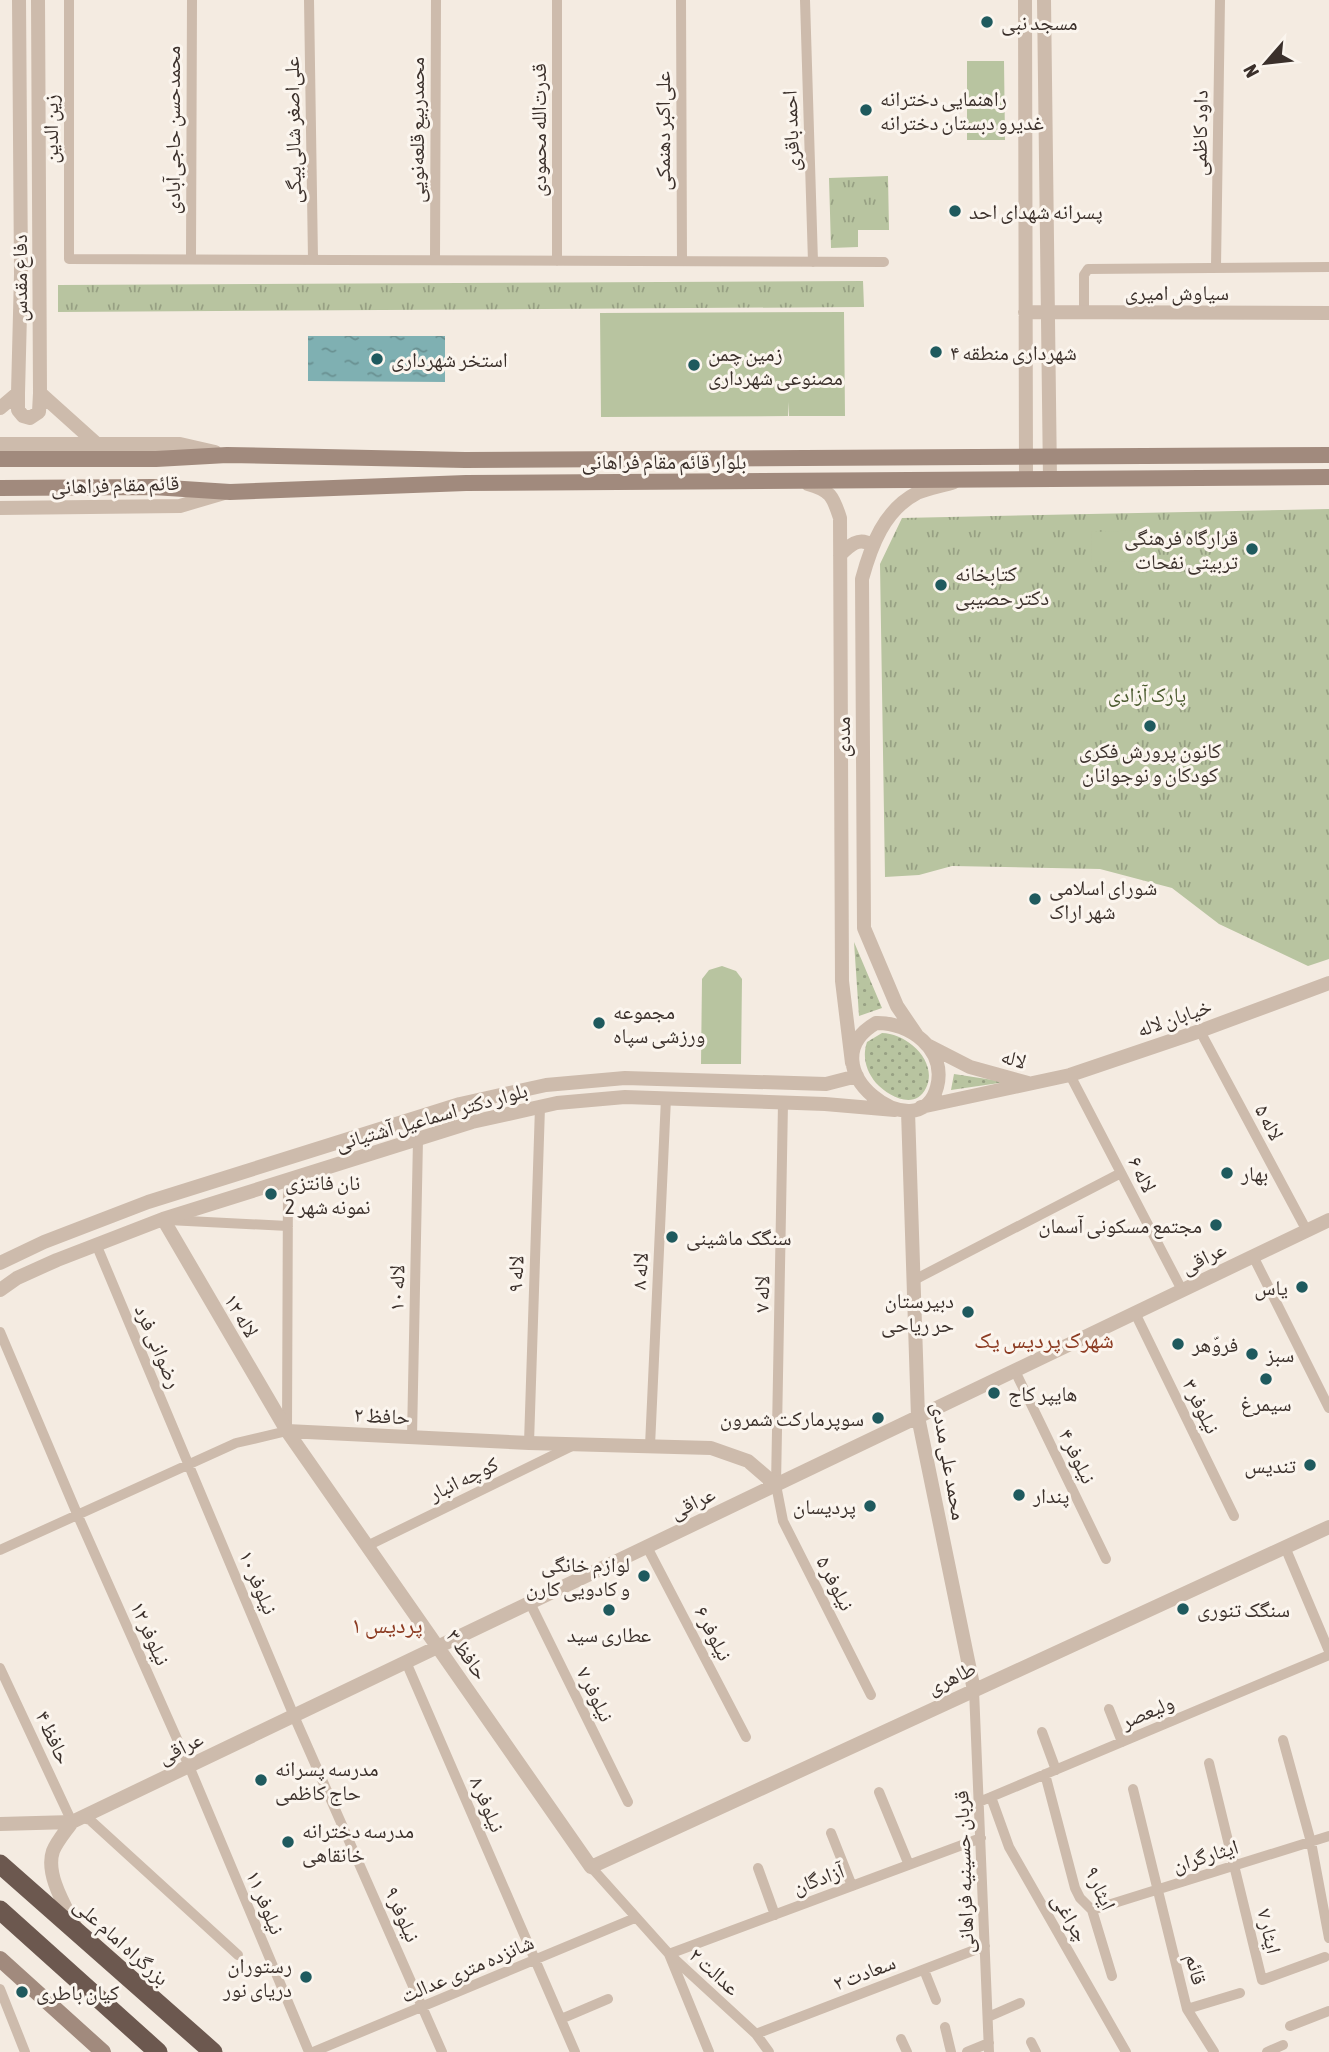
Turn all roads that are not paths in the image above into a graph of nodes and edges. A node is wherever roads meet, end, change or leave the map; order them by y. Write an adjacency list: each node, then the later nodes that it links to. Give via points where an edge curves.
1 (19, 0): 26 (street, دفاع مقدس)
2 (38, 0): 27 (street, دفاع مقدس)
3 (69, 0): 13 (street, زین الدین, via 69,259)
4 (191, 0): 13 (street, محمدحسن حاجی‌آبادی)
5 (309, 0): 14 (street, علی‌اصغر شالی‌بیگی)
6 (436, 0): 15 (street, محمدربیع قلعه‌نویی)
7 (557, 0): 16 (street, قدرت‌الله محمودی)
8 (681, 0): 17 (street, علی‌اکبر دهنمکی)
9 (805, 0): 18 (street, احمد باقری)
10 (1025, 0): 22 (street)
11 (1044, 0): 23 (street)
12 (1220, 0): 20 (street, داود کاظمی)
13 (191, 259): 14 (street)
14 (313, 260): 15 (street)
15 (435, 260): 16 (street)
16 (557, 261): 17 (street)
17 (682, 261): 18 (street)
18 (813, 262): 19 (street)
19 (884, 262)
20 (1216, 267): 21 (street); 24 (street, via 1088,269)
21 (1329, 267)
22 (1025, 313): 23 (street, سیاوش امیری); 33 (street)
23 (1048, 313): 24 (street, سیاوش امیری); 34 (street)
24 (1084, 313): 25 (street, سیاوش امیری)
25 (1329, 313)
26 (19, 393): 27 (street, via 18,411 30,418 39,412); 28 (street)
27 (40, 393): 30 (street)
28 (0, 408)
29 (0, 444): 30 (street, قائم مقام فراهانی)
30 (99, 446): 31 (street, قائم مقام فراهانی, via 180,444)
31 (227, 455): 33 (main road, بلوار قائم مقام فراهانی, via 465,460); 35 (main road, بلوار قائم مقام فراهانی)
32 (1329, 455): 34 (main road, بلوار قائم مقام فراهانی)
33 (1026, 457): 34 (main road, بلوار قائم مقام فراهانی); 38 (street)
34 (1050, 457): 39 (street)
35 (0, 459)
36 (1329, 477): 39 (main road, بلوار قائم مقام فراهانی)
37 (962, 480): 38 (main road, بلوار قائم مقام فراهانی); 40 (main road, بلوار قائم مقام فراهانی); 44 (street, مددی, via 917,494 892,513)
38 (1026, 480): 39 (main road, بلوار قائم مقام فراهانی)
39 (1050, 480)
40 (799, 481): 42 (main road, بلوار قائم مقام فراهانی); 45 (street, مددی, via 824,489 834,500 840,518)
41 (0, 488): 42 (main road, بلوار قائم مقام فراهانی, via 153,486)
42 (230, 492): 43 (street, قائم مقام فراهانی, via 180,506)
43 (0, 508)
44 (871, 545): 45 (street, via 859,541); 48 (street, مددی, via 862,579 864,928 897,1006)
45 (841, 555): 50 (street, مددی, via 842,981)
46 (1329, 983): 47 (street, خیابان لاله)
47 (1200, 1031): 51 (street, خیابان لاله); 63 (street, لاله ۵)
48 (916, 1034): 49 (street); 50 (street, via 903,1026 876,1023 863,1031 856,1043)
49 (927, 1045): 52 (street, لاله, via 970,1067); 56 (street, via 935,1057 936,1091 931,1100)
50 (855, 1069): 56 (street, via 872,1097); 66 (street, بلوار دکتر اسماعیل آشتیانی, via 826,1084 625,1078 546,1085 460,1104 148,1202)
51 (1070, 1075): 52 (street, خیابان لاله); 58 (street, لاله ۶)
52 (1030, 1084): 56 (street, لاله)
53 (666, 1098): 54 (street, بلوار دکتر اسماعیل آشتیانی); 55 (street, بلوار دکتر اسماعیل آشتیانی, via 625,1097); 79 (street, لاله ۸)
54 (783, 1103): 56 (street, بلوار دکتر اسماعیل آشتیانی); 81 (street, لاله ۷)
55 (540, 1107): 57 (street, بلوار دکتر اسماعیل آشتیانی); 77 (street, لاله ۹)
56 (908, 1109): 67 (street, محمد علی مددی)
57 (418, 1139): 59 (street, بلوار دکتر اسماعیل آشتیانی); 76 (street, لاله ۱۰)
58 (1121, 1173): 67 (street); 69 (street, لاله ۶)
59 (288, 1180): 60 (street, بلوار دکتر اسماعیل آشتیانی); 62 (street)
60 (163, 1219): 62 (street); 64 (street, بلوار دکتر اسماعیل آشتیانی); 75 (street, لاله ۱۲)
61 (1329, 1220): 63 (street, عراقی)
62 (288, 1226): 75 (street)
63 (1307, 1231): 65 (street, عراقی)
64 (96, 1244): 68 (street, بلوار دکتر اسماعیل آشتیانی); 80 (street, رضوانی فرد)
65 (1254, 1256): 69 (street, عراقی); 73 (street)
66 (0, 1263)
67 (915, 1280): 74 (street, محمد علی مددی)
68 (0, 1290)
69 (1182, 1290): 70 (street, عراقی)
70 (1135, 1313): 72 (street, عراقی); 83 (street, نیلوفر ۳)
71 (0, 1332): 82 (street, نیلوفر ۱۲)
72 (1015, 1371): 74 (street, عراقی); 89 (street, نیلوفر ۴)
73 (1329, 1408)
74 (918, 1417): 81 (street, عراقی); 95 (street, محمد علی مددی)
75 (287, 1431): 76 (street, حافظ ۲); 80 (street, حافظ ۲, via 236,1443); 85 (street, حافظ ۳)
76 (412, 1437): 77 (street, حافظ ۲)
77 (529, 1443): 78 (street, حافظ ۲)
78 (576, 1444): 79 (street, حافظ ۲); 85 (street, کوچه انبار)
79 (650, 1447): 81 (street, حافظ ۲, via 711,1448 748,1461)
80 (188, 1464): 82 (street, حافظ ۲); 98 (street, نیلوفر ۱۰)
81 (776, 1485): 86 (street, عراقی); 96 (street, نیلوفر ۵, via 783,1521)
82 (78, 1516): 88 (street, حافظ ۲); 104 (street, نیلوفر ۱۲)
83 (1234, 1516)
84 (1329, 1527): 87 (street, طاهری)
85 (367, 1546): 91 (street, حافظ ۳)
86 (647, 1547): 90 (street, عراقی); 100 (street, نیلوفر ۶)
87 (1285, 1547): 92 (street); 95 (street, طاهری)
88 (0, 1550)
89 (1106, 1559)
90 (530, 1603): 91 (street, عراقی); 110 (street, نیلوفر ۷)
91 (438, 1647): 93 (street, عراقی); 121 (street, حافظ ۳)
92 (1329, 1653): 102 (street, ولیعصر)
93 (406, 1662): 98 (street, عراقی); 136 (street, نیلوفر ۸)
94 (0, 1668): 112 (street, حافظ ۴)
95 (974, 1690): 111 (street, قربان حسینیه فراهانی); 121 (street, طاهری)
96 (871, 1695)
97 (1108, 1709): 102 (street)
98 (294, 1716): 104 (street, عراقی); 144 (street, نیلوفر ۹)
99 (1042, 1732): 105 (street)
100 (746, 1738)
101 (1283, 1740): 117 (street)
102 (1122, 1742): 105 (street, ولیعصر)
103 (1209, 1763): 120 (street)
104 (189, 1766): 112 (street, عراقی); 159 (street, نیلوفر ۱۱)
105 (1056, 1770): 106 (street, ولیعصر)
106 (1045, 1774): 109 (street, ولیعصر); 126 (street, ایثار ۹, via 1075,1888)
107 (1133, 1790): 124 (street, قائم)
108 (879, 1792): 119 (street)
109 (991, 1797): 111 (street, ولیعصر); 167 (street, چراغی, via 1009,1847)
110 (628, 1802)
111 (979, 1802): 116 (street, قربان حسینیه فراهانی)
112 (77, 1820): 113 (street); 129 (street, via 53,1850 52,1864); 133 (street, via 90,1820)
113 (0, 1824)
114 (831, 1833): 123 (street)
115 (1329, 1836): 117 (street, ایثارگران)
116 (981, 1838): 119 (street, آزادگان); 131 (street, قربان حسینیه فراهانی)
117 (1311, 1842): 120 (street, ایثارگران); 130 (street)
118 (0, 1864): 129 (highway, بزرگراه امام علی)
119 (909, 1865): 123 (street, آزادگان)
120 (1235, 1866): 124 (street, ایثارگران); 134 (street, ایثار ۷, via 1262,1980)
121 (591, 1867): 128 (street, عدالت ۲)
122 (758, 1868): 127 (street)
123 (852, 1886): 127 (street, آزادگان)
124 (1157, 1890): 126 (street, ایثارگران); 145 (street, قائم)
125 (0, 1910): 157 (highway)
126 (1092, 1910): 138 (street, ایثار ۹)
127 (775, 1915): 132 (street, آزادگان)
128 (635, 1918): 132 (street, عدالت ۲); 136 (street, شانزده متری عدالت)
129 (78, 1931): 158 (highway, بزرگراه امام علی)
130 (1329, 1938)
131 (985, 1946): 137 (street, سعادت ۲); 147 (street, قربان حسینیه فراهانی)
132 (669, 1954): 151 (street, عدالت ۲); 162 (street)
133 (237, 1955)
134 (1328, 1958)
135 (0, 1959): 156 (main road)
136 (536, 1960): 144 (street, شانزده متری عدالت); 148 (street, نیلوفر ۸)
137 (924, 1969): 142 (street); 151 (street, سعادت ۲)
138 (1112, 1976)
139 (0, 1989): 155 (street)
140 (1240, 1993): 145 (street)
141 (608, 1999): 148 (street)
142 (936, 2000)
143 (1020, 2003): 147 (street)
144 (423, 2007): 159 (street, شانزده متری عدالت); 160 (street, نیلوفر ۹)
145 (1187, 2009): 168 (street, قائم)
146 (1329, 2011): 149 (street)
147 (988, 2017): 154 (street, قربان حسینیه فراهانی)
148 (561, 2019): 161 (street, نیلوفر ۸)
149 (1290, 2026)
150 (945, 2027): 165 (street)
151 (756, 2034): 163 (street, عدالت ۲)
152 (901, 2039): 164 (street)
153 (1283, 2045): 169 (street)
154 (989, 2047): 166 (street)
155 (26, 2052)
156 (103, 2052)
157 (159, 2052)
158 (213, 2052)
159 (311, 2052)
160 (442, 2052)
161 (575, 2052)
162 (709, 2052)
163 (769, 2052)
164 (907, 2052)
165 (951, 2052)
166 (967, 2052)
167 (1126, 2052)
168 (1214, 2052)
169 (1266, 2052)

